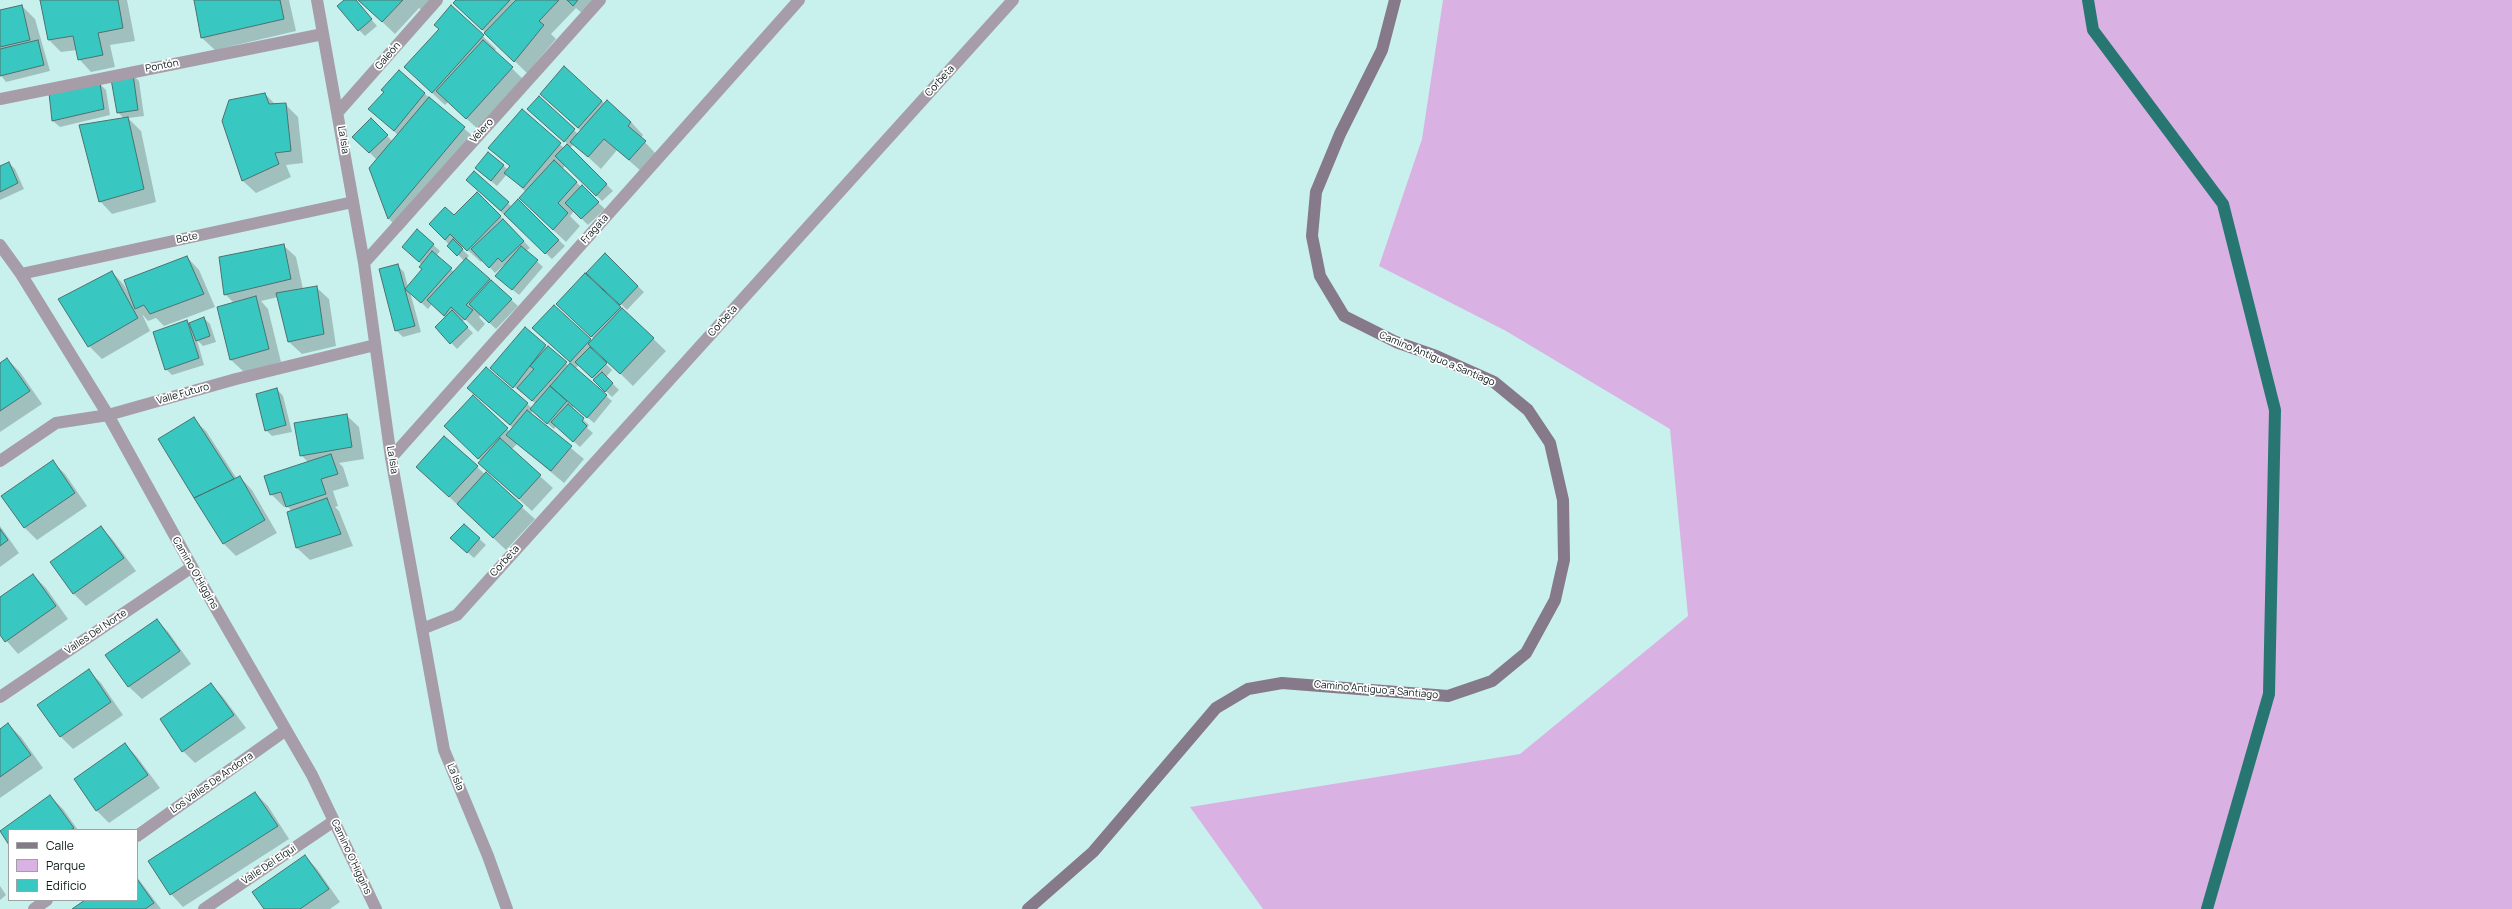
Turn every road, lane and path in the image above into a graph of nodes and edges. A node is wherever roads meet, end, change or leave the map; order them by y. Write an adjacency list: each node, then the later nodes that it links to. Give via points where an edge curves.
1 (317, 0): 7 (street, La Isla)
2 (437, 0): 9 (street, Galeón)
3 (600, 0): 12 (street, Velero)
4 (799, 0): 16 (street, Fragata)
5 (1013, 0): 19 (street, Corbeta, via 457,615)
6 (1395, 0): 29 (main road, Camino Antiguo a Santiago, via 1382,50 1340,134 1316,192 1312,236 1320,276 1344,316 1396,342 1436,356 1494,382 1528,410 1550,443 1563,500 1564,560 1555,600 1526,653 1492,681 1448,696 1282,683 1248,689 1216,708 1093,852)
7 (323, 34): 8 (street, Pontón); 9 (street, La Isla)
8 (0, 99)
9 (338, 112): 10 (street, La Isla)
10 (353, 202): 12 (street, La Isla); 13 (street, Bote)
11 (0, 244): 13 (street, Camino O'Higgins)
12 (364, 264): 14 (street, La Isla)
13 (21, 274): 15 (street, Camino O'Higgins)
14 (375, 345): 15 (street, Valle Futuro, via 236,379); 16 (street, La Isla)
15 (108, 415): 17 (street, Valle Futuro, via 56,423); 18 (street, Camino O'Higgins)
16 (391, 458): 19 (street, La Isla)
17 (0, 461)
18 (192, 567): 20 (street, Valles Del Norte); 21 (street, Camino O'Higgins)
19 (422, 629): 28 (street, La Isla, via 444,750)
20 (0, 697)
21 (286, 730): 22 (street, Camino O'Higgins, via 312,775); 23 (street, Los Valles De Andorra)
22 (334, 821): 26 (street, Valle Del Elqui); 27 (street, Camino O'Higgins)
23 (138, 835)
24 (46, 901): 25 (street)
25 (34, 909)
26 (204, 909)
27 (376, 909)
28 (507, 909)
29 (1028, 909)

